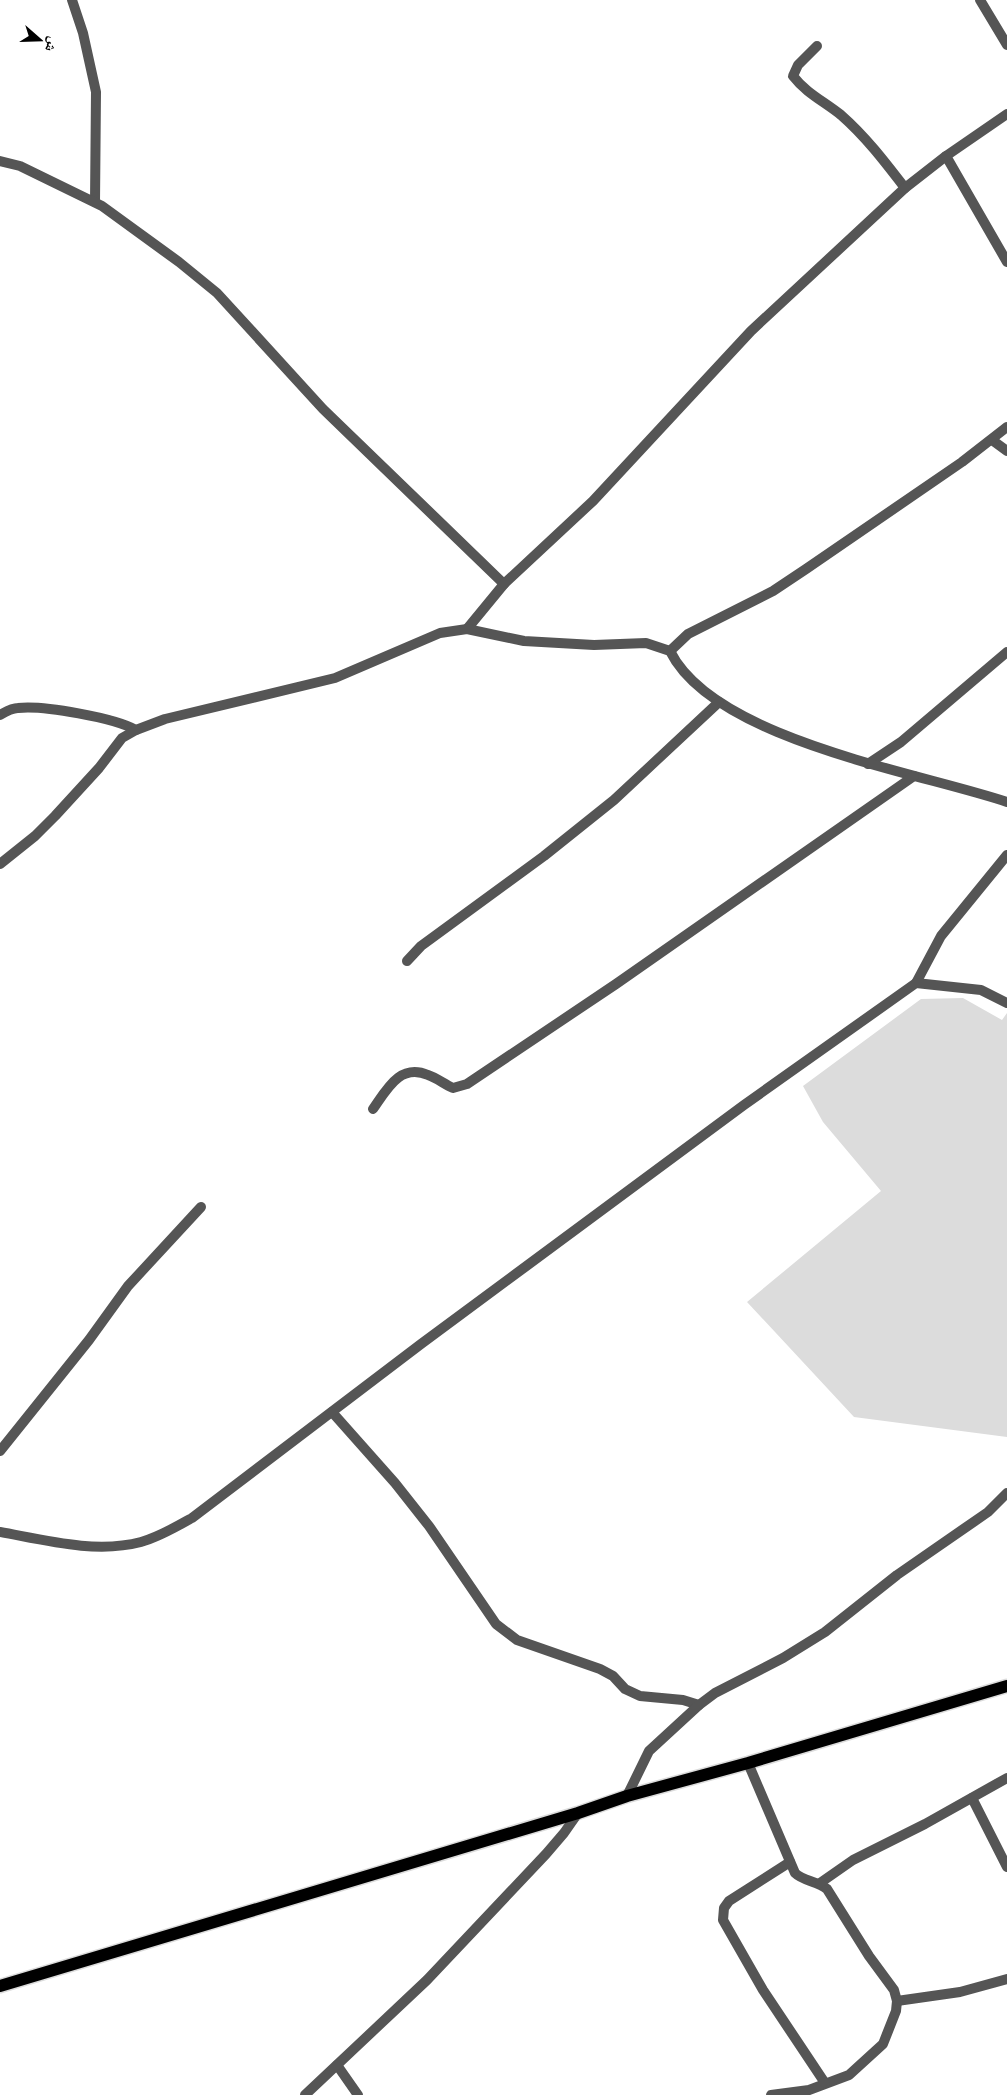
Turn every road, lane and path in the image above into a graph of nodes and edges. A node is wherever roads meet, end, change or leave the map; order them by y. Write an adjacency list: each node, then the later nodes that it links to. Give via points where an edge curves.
1 (72, 0): 9 (street, via 96,92)
2 (980, 0): 3 (street)
3 (1007, 45)
4 (817, 46): 8 (street, via 798,65 793,76 870,143)
5 (1007, 114): 6 (street)
6 (946, 156): 8 (street); 10 (street)
7 (0, 161): 9 (street, via 20,166)
8 (905, 188): 14 (street, via 751,331 593,501)
9 (95, 202): 14 (street, via 217,293 322,409)
10 (1007, 262)
11 (1007, 427): 12 (street)
12 (992, 440): 13 (street); 16 (street, via 773,591 688,634)
13 (1007, 451)
14 (504, 584): 15 (street)
15 (467, 629): 16 (street, via 524,641 586,645 646,643); 20 (street, via 440,633 335,678 165,718)
16 (670, 651): 18 (street, via 690,680)
17 (1007, 652): 21 (street, via 901,742)
18 (719, 702): 21 (street, via 797,738); 26 (street, via 614,800 421,946)
19 (0, 715): 20 (street, via 17,708 47,710 123,722)
20 (136, 730): 25 (street, via 122,738 94,774 35,836)
21 (868, 764): 22 (street)
22 (914, 776): 23 (street); 29 (street, via 467,1084 453,1088 429,1075 415,1071 406,1073 394,1079)
23 (1007, 802)
24 (1007, 855): 27 (street, via 941,936)
25 (0, 864)
26 (407, 961)
27 (916, 983): 28 (street, via 981,990); 31 (street, via 736,1111)
28 (1007, 1004)
29 (374, 1109)
30 (201, 1207): 32 (street, via 128,1286 90,1340)
31 (332, 1412): 34 (street, via 192,1518 140,1543 62,1545); 36 (street, via 429,1526 496,1624 506,1633 517,1640 600,1669 613,1676 625,1689 640,1696 683,1700)
32 (0, 1451)
33 (1007, 1493): 36 (street, via 988,1512 877,1590 825,1632)
34 (0, 1532)
35 (1007, 1686): 37 (main road)
36 (698, 1705): 39 (street, via 649,1751)
37 (748, 1763): 39 (main road); 42 (street)
38 (1007, 1778): 40 (street)
39 (627, 1796): 41 (main road)
40 (972, 1798): 43 (street); 44 (street, via 853,1860)
41 (578, 1813): 46 (main road); 48 (street, via 552,1847 458,1948)
42 (790, 1862): 44 (street, via 798,1877); 49 (street, via 729,1901 724,1908 723,1920 763,1990)
43 (1007, 1867)
44 (820, 1883): 47 (street, via 836,1901)
45 (1007, 1979): 47 (street, via 960,1992)
46 (0, 1986)
47 (898, 2001): 49 (street, via 882,2044 849,2075)
48 (338, 2065): 50 (street); 51 (street)
49 (825, 2083): 52 (street, via 809,2090)
50 (305, 2095)
51 (358, 2095)
52 (771, 2095)

